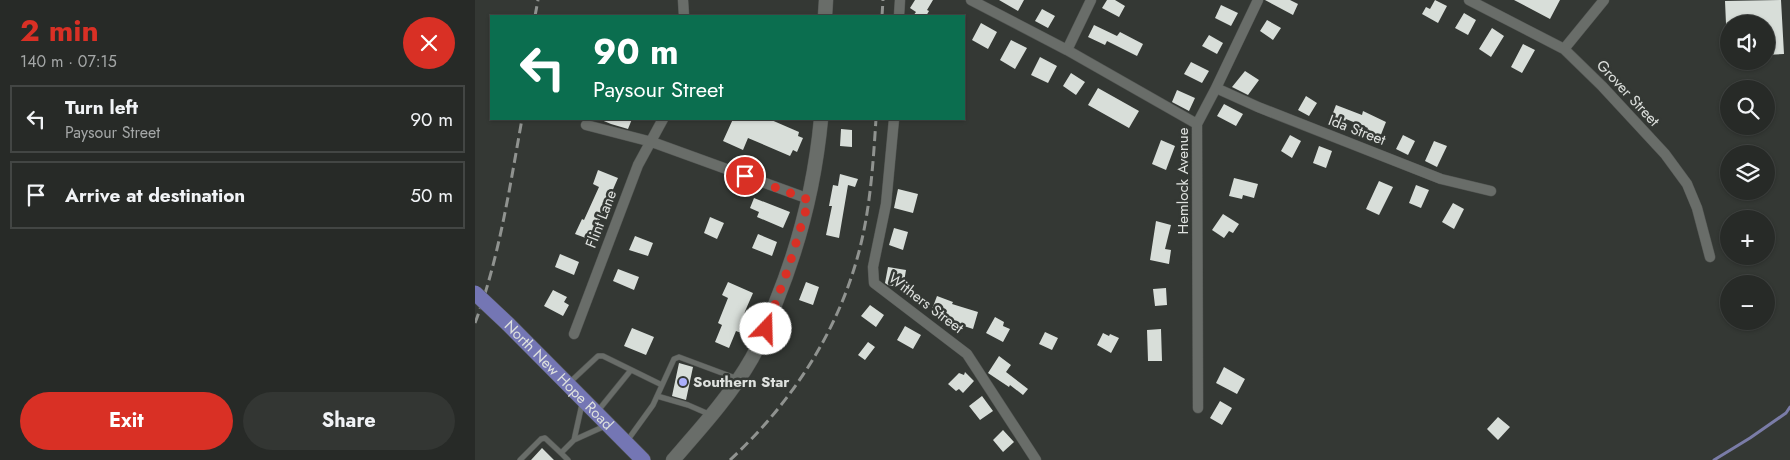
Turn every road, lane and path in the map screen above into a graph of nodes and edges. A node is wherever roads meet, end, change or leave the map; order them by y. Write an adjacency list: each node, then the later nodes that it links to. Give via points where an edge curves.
1 (683, 0): 9 (street)
2 (826, 0): 10 (main road)
3 (900, 0): 11 (street)
4 (971, 0): 13 (street)
5 (1091, 0): 13 (street)
6 (1259, 0): 14 (street, Hemlock Avenue)
7 (1469, 0): 12 (street, Grover Street)
8 (1604, 0): 12 (street)
9 (684, 15)
10 (825, 15)
11 (899, 15)
12 (1564, 48): 23 (street, Grover Street, via 1665,154 1687,184 1697,208)
13 (1067, 50): 18 (street)
14 (1216, 88): 18 (street, Hemlock Avenue); 21 (street, Ida Street, via 1441,179)
15 (663, 120): 20 (street, Flint Lane)
16 (821, 120): 22 (main road)
17 (894, 120): 43 (street, Withers Street, via 886,204 873,267 874,283 967,354)
18 (1197, 124): 32 (street, Hemlock Avenue)
19 (586, 125): 20 (street)
20 (652, 142): 22 (street); 25 (street, Flint Lane, via 638,165)
21 (1491, 192)
22 (809, 200): 27 (main road, via 766,329)
23 (1709, 257)
24 (475, 293): 28 (main road, North New Hope Road, bridge)
25 (574, 334)
26 (631, 370): 28 (lane, via 597,356); 29 (lane); 33 (lane)
27 (738, 380): 29 (lane, via 679,356 674,359); 34 (main road)
28 (568, 385): 31 (main road, North New Hope Road)
29 (662, 385): 30 (lane)
30 (657, 396): 34 (lane); 37 (lane)
31 (583, 400): 33 (main road, North New Hope Road); 36 (lane)
32 (1198, 408)
33 (596, 413): 35 (main road, North New Hope Road)
34 (711, 415): 42 (main road)
35 (608, 425): 36 (lane); 37 (main road, North New Hope Road)
36 (574, 440): 38 (lane)
37 (625, 443): 41 (main road, North New Hope Road)
38 (561, 453): 39 (lane, via 545,438); 40 (lane)
39 (519, 460)
40 (568, 460)
41 (643, 460)
42 (673, 460)
43 (1036, 460)

